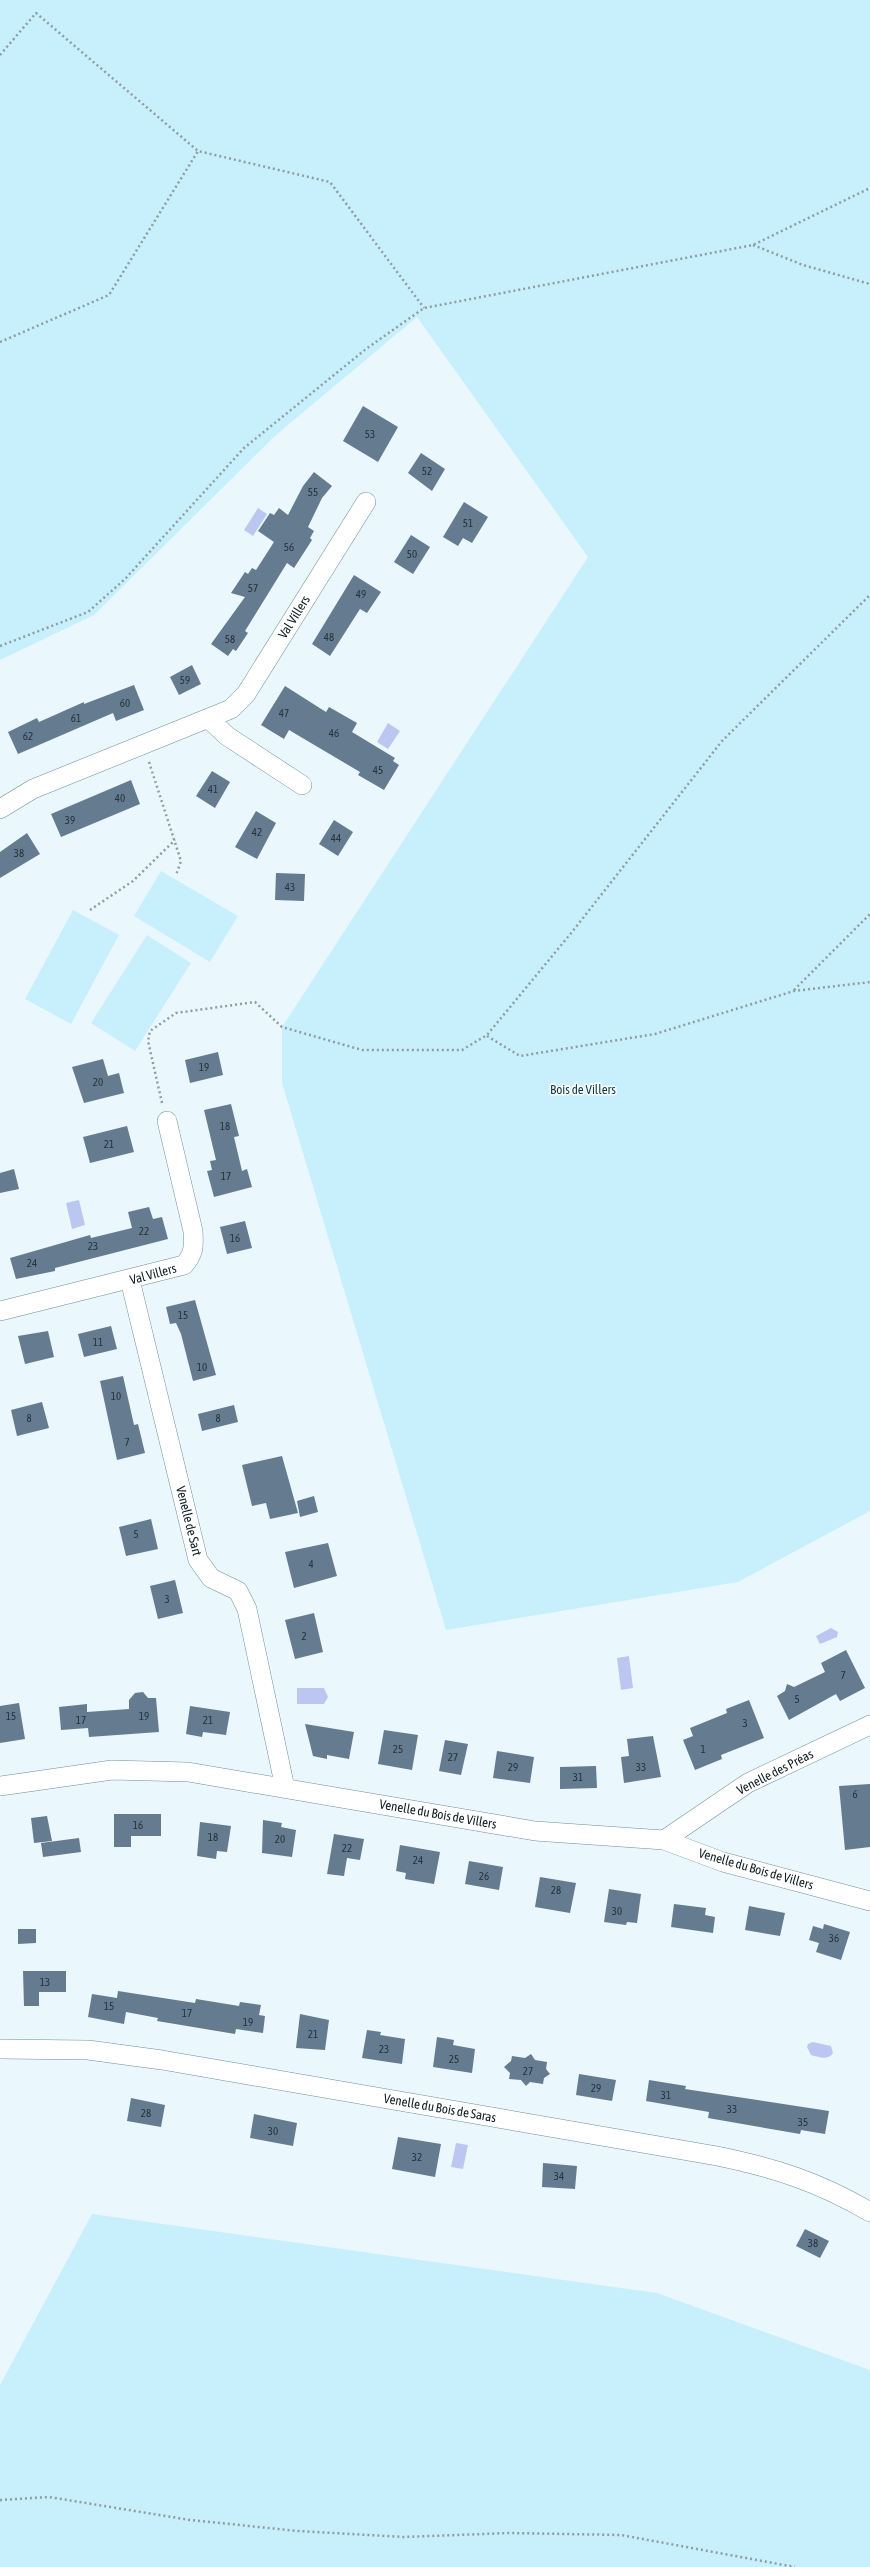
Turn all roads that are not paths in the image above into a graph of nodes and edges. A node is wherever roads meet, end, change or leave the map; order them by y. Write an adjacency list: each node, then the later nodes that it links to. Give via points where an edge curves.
1 (366, 502): 2 (street, Val Villers, via 246,694 230,709)
2 (209, 719): 3 (street, via 227,736); 4 (street, Val Villers, via 34,789)
3 (302, 785)
4 (0, 809)
5 (167, 1121): 6 (street, Val Villers, via 193,1231 194,1248 191,1258 184,1265)
6 (130, 1280): 7 (street, Val Villers); 10 (street, Venelle de Sart, via 198,1560 211,1578 238,1591 247,1609)
7 (0, 1311)
8 (870, 1725): 11 (street, Venelle des Préas, via 748,1783)
9 (0, 1786): 10 (street, Venelle du Bois de Villers, via 112,1770 188,1772)
10 (285, 1788): 11 (street, Venelle du Bois de Villers, via 535,1830)
11 (664, 1840): 12 (street, Venelle du Bois de Villers, via 723,1862)
12 (870, 1901)
13 (0, 2049): 14 (street, Venelle du Bois de Saras, via 88,2050 162,2060 717,2156 774,2168 837,2192)
14 (870, 2212)

